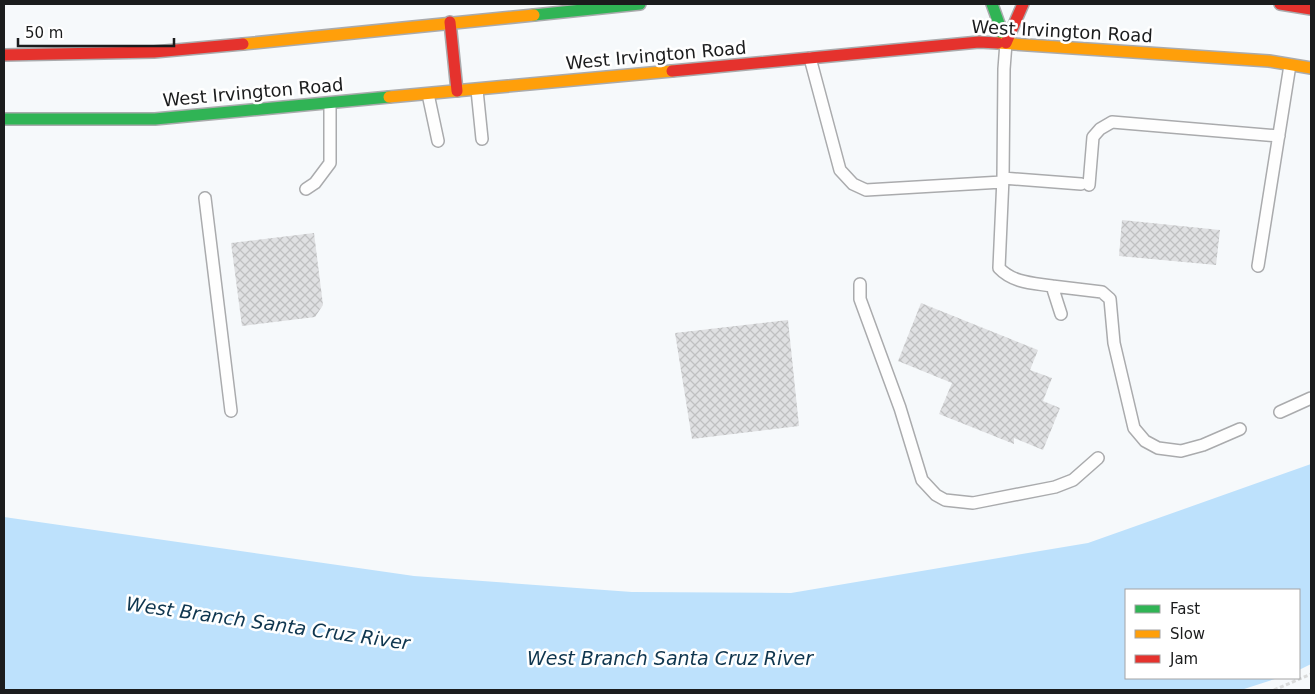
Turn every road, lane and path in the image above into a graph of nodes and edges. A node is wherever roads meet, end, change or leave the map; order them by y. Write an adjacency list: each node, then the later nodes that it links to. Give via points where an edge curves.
1 (640, 4): 6 (main road)
2 (992, 4): 7 (main road)
3 (1023, 4): 7 (main road)
4 (1280, 4): 5 (main road)
5 (1311, 9)
6 (450, 22): 8 (main road, via 154,52); 13 (main road)
7 (1006, 43): 9 (main road, West Irvington Road, via 979,42); 10 (main road, West Irvington Road); 20 (lane)
8 (4, 55)
9 (810, 58): 12 (main road, West Irvington Road); 20 (lane, via 840,170 853,184 866,190)
10 (1290, 65): 11 (main road, West Irvington Road); 17 (lane)
11 (1311, 68)
12 (477, 90): 13 (main road, West Irvington Road); 18 (lane)
13 (457, 91): 14 (main road, West Irvington Road)
14 (428, 94): 15 (main road, West Irvington Road); 19 (lane)
15 (330, 103): 16 (main road, West Irvington Road, via 155,119); 21 (lane, via 330,163 315,183)
16 (4, 119)
17 (1279, 136): 20 (lane, via 1112,122 1093,137 1085,185); 23 (lane)
18 (482, 139)
19 (438, 141)
20 (1003, 180): 25 (lane, via 999,268 1020,281)
21 (306, 189)
22 (205, 198): 28 (lane)
23 (1258, 266)
24 (860, 284): 31 (lane, via 860,300 900,408 922,480 936,495 945,500 973,503 1056,487 1073,480)
25 (1052, 286): 26 (lane); 30 (lane, via 1102,292 1110,299 1114,344 1134,428 1145,441 1158,448 1181,451 1204,446)
26 (1061, 314)
27 (1311, 398): 29 (lane)
28 (231, 411)
29 (1280, 412)
30 (1240, 429)
31 (1098, 458)
32 (1299, 679): 33 (path)
33 (1274, 690)

